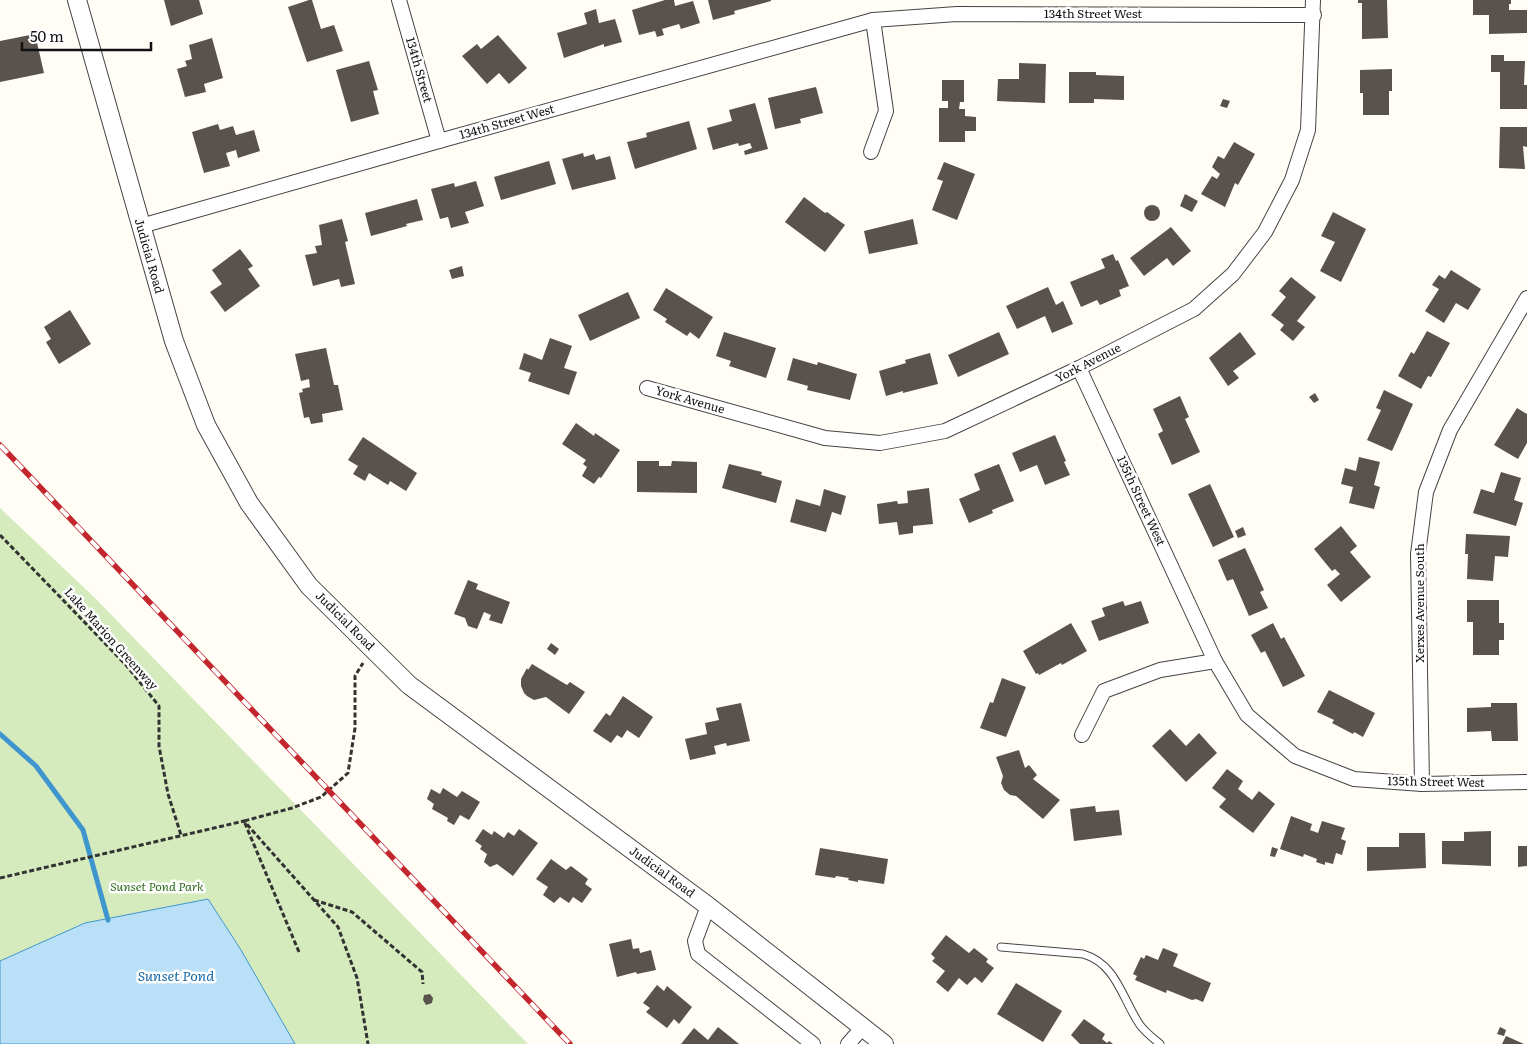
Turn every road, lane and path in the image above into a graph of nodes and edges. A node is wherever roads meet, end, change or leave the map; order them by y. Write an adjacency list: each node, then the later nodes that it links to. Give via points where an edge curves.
1 (77, 0): 8 (street, Judicial Road)
2 (399, 0): 6 (street, 134th Street)
3 (1313, 0): 4 (street, York Avenue)
4 (1314, 15): 5 (street, 134th Street West, via 957,14); 10 (street, York Avenue, via 1308,130 1292,180 1265,232 1233,274 1194,308)
5 (873, 20): 6 (street, 134th Street West); 7 (street, via 886,111)
6 (439, 141): 8 (street, 134th Street West)
7 (871, 152)
8 (141, 226): 13 (street, Judicial Road, via 174,341 206,425 249,503 309,586)
9 (1527, 298): 17 (street, Xerxes Avenue South, via 1450,430 1426,492 1418,554)
10 (1079, 368): 11 (street, York Avenue, via 945,431 880,443 825,438); 14 (street, 135th Street West)
11 (648, 388)
12 (0, 535): 19 (path, Lake Marion Greenway, via 126,665 159,706 159,746 168,794)
13 (373, 649): 18 (path, via 355,676 355,728 348,773 321,798); 22 (street, Judicial Road, via 409,685)
14 (1214, 661): 15 (street, via 1160,670 1104,691); 17 (street, 135th Street West, via 1247,715 1295,756 1354,779)
15 (1082, 735)
16 (1527, 782): 17 (street, 135th Street West)
17 (1422, 784)
18 (244, 821): 19 (path); 21 (path); 24 (path)
19 (181, 835): 20 (path)
20 (0, 878)
21 (313, 899): 25 (path, via 352,912 422,972); 27 (path, via 338,927 354,969)
22 (708, 906): 26 (street, Judicial Road); 28 (street, via 695,941 698,954)
23 (1000, 947): 31 (lane, via 1083,954 1094,958 1117,982 1140,1025)
24 (298, 952)
25 (423, 984)
26 (862, 1028): 29 (street); 30 (street, Judicial Road)
27 (368, 1044)
28 (813, 1044)
29 (848, 1044)
30 (884, 1044)
31 (1160, 1044)

